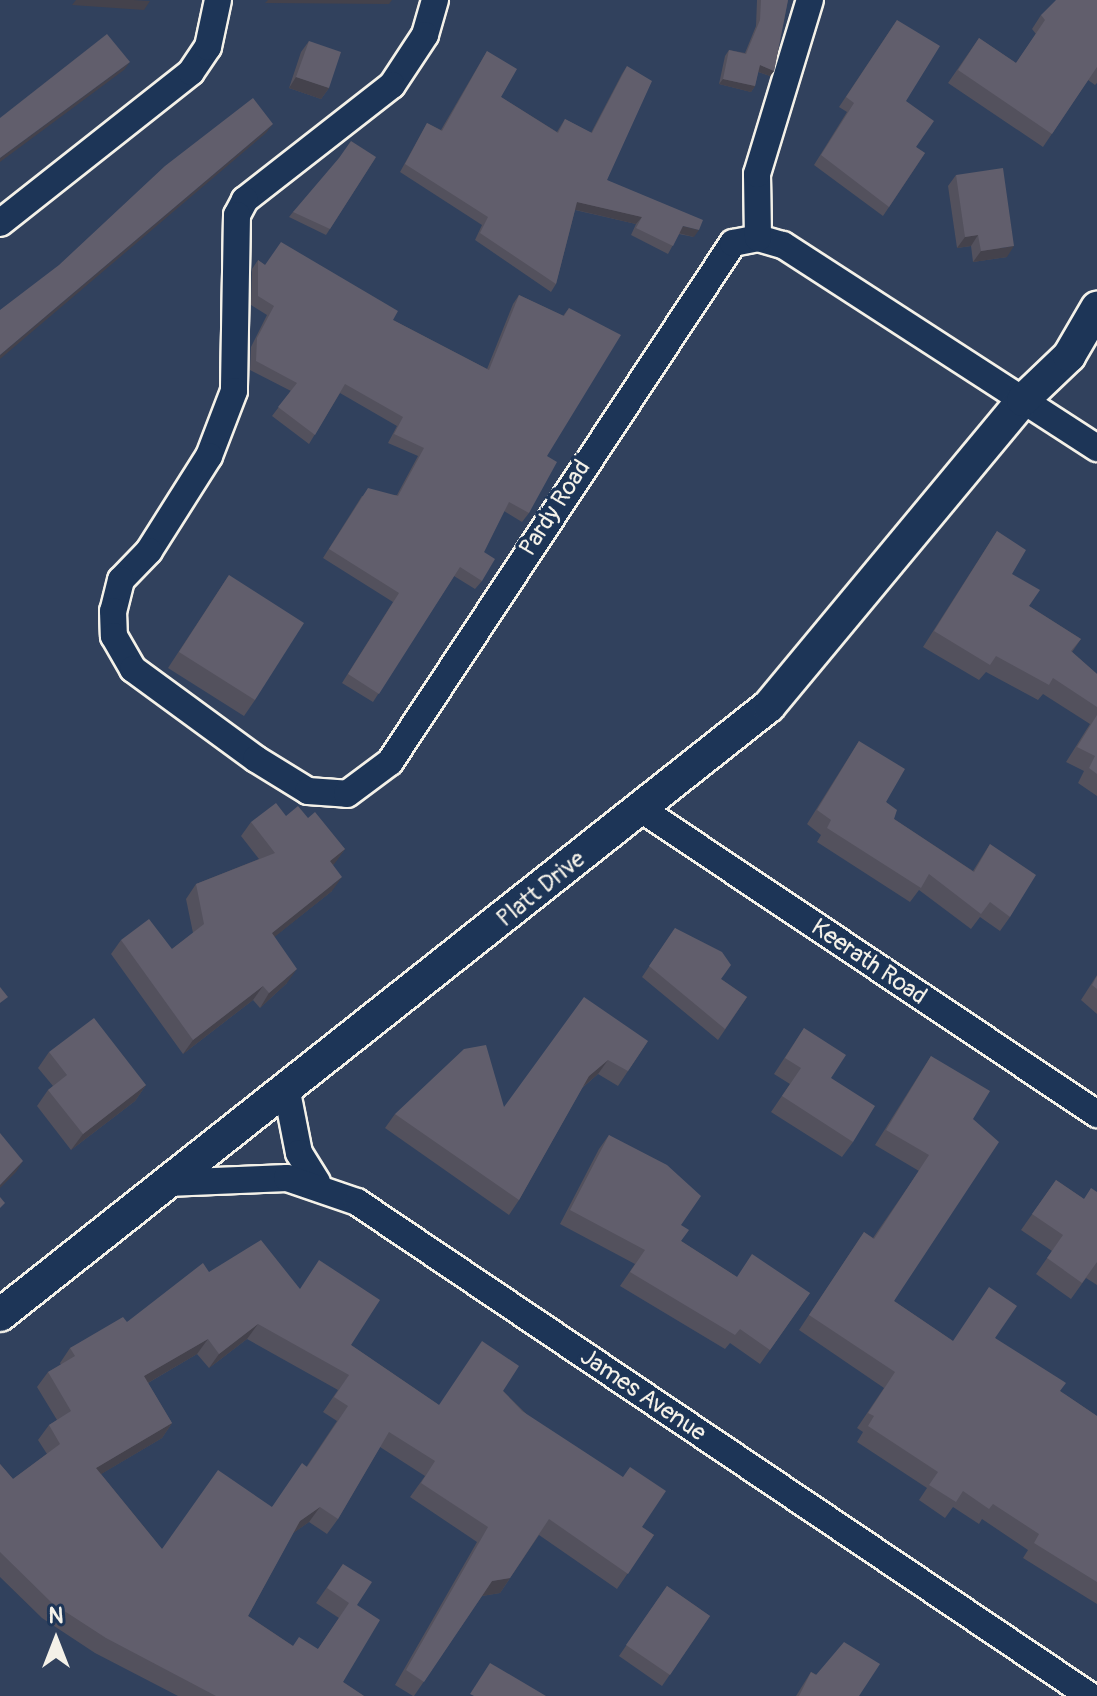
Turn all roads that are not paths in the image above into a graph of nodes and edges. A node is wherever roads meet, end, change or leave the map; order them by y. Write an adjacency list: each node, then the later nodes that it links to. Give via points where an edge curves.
1 (218, 0): 4 (street, via 208,47 191,72)
2 (435, 0): 5 (street, Pardy Road, via 425,35 392,85 245,200 237,215 234,391 209,456 149,551 121,580 113,611 114,636 133,669 308,791 347,794 366,785 390,762 717,259 733,243)
3 (810, 0): 5 (street, via 757,174)
4 (0, 223)
5 (758, 238): 7 (street, via 783,245)
6 (1097, 308): 7 (street, Platt Drive, via 1069,356)
7 (1023, 400): 8 (street); 9 (street, Platt Drive, via 769,706)
8 (1097, 448)
9 (641, 809): 10 (street, Platt Drive); 11 (street, Keerath Road)
10 (287, 1092): 12 (street, via 299,1153); 13 (street, Platt Drive)
11 (1097, 1114)
12 (317, 1182): 13 (street, James Avenue); 15 (street, James Avenue, via 370,1211)
13 (167, 1183): 14 (street, Platt Drive)
14 (0, 1315)
15 (1090, 1696)

